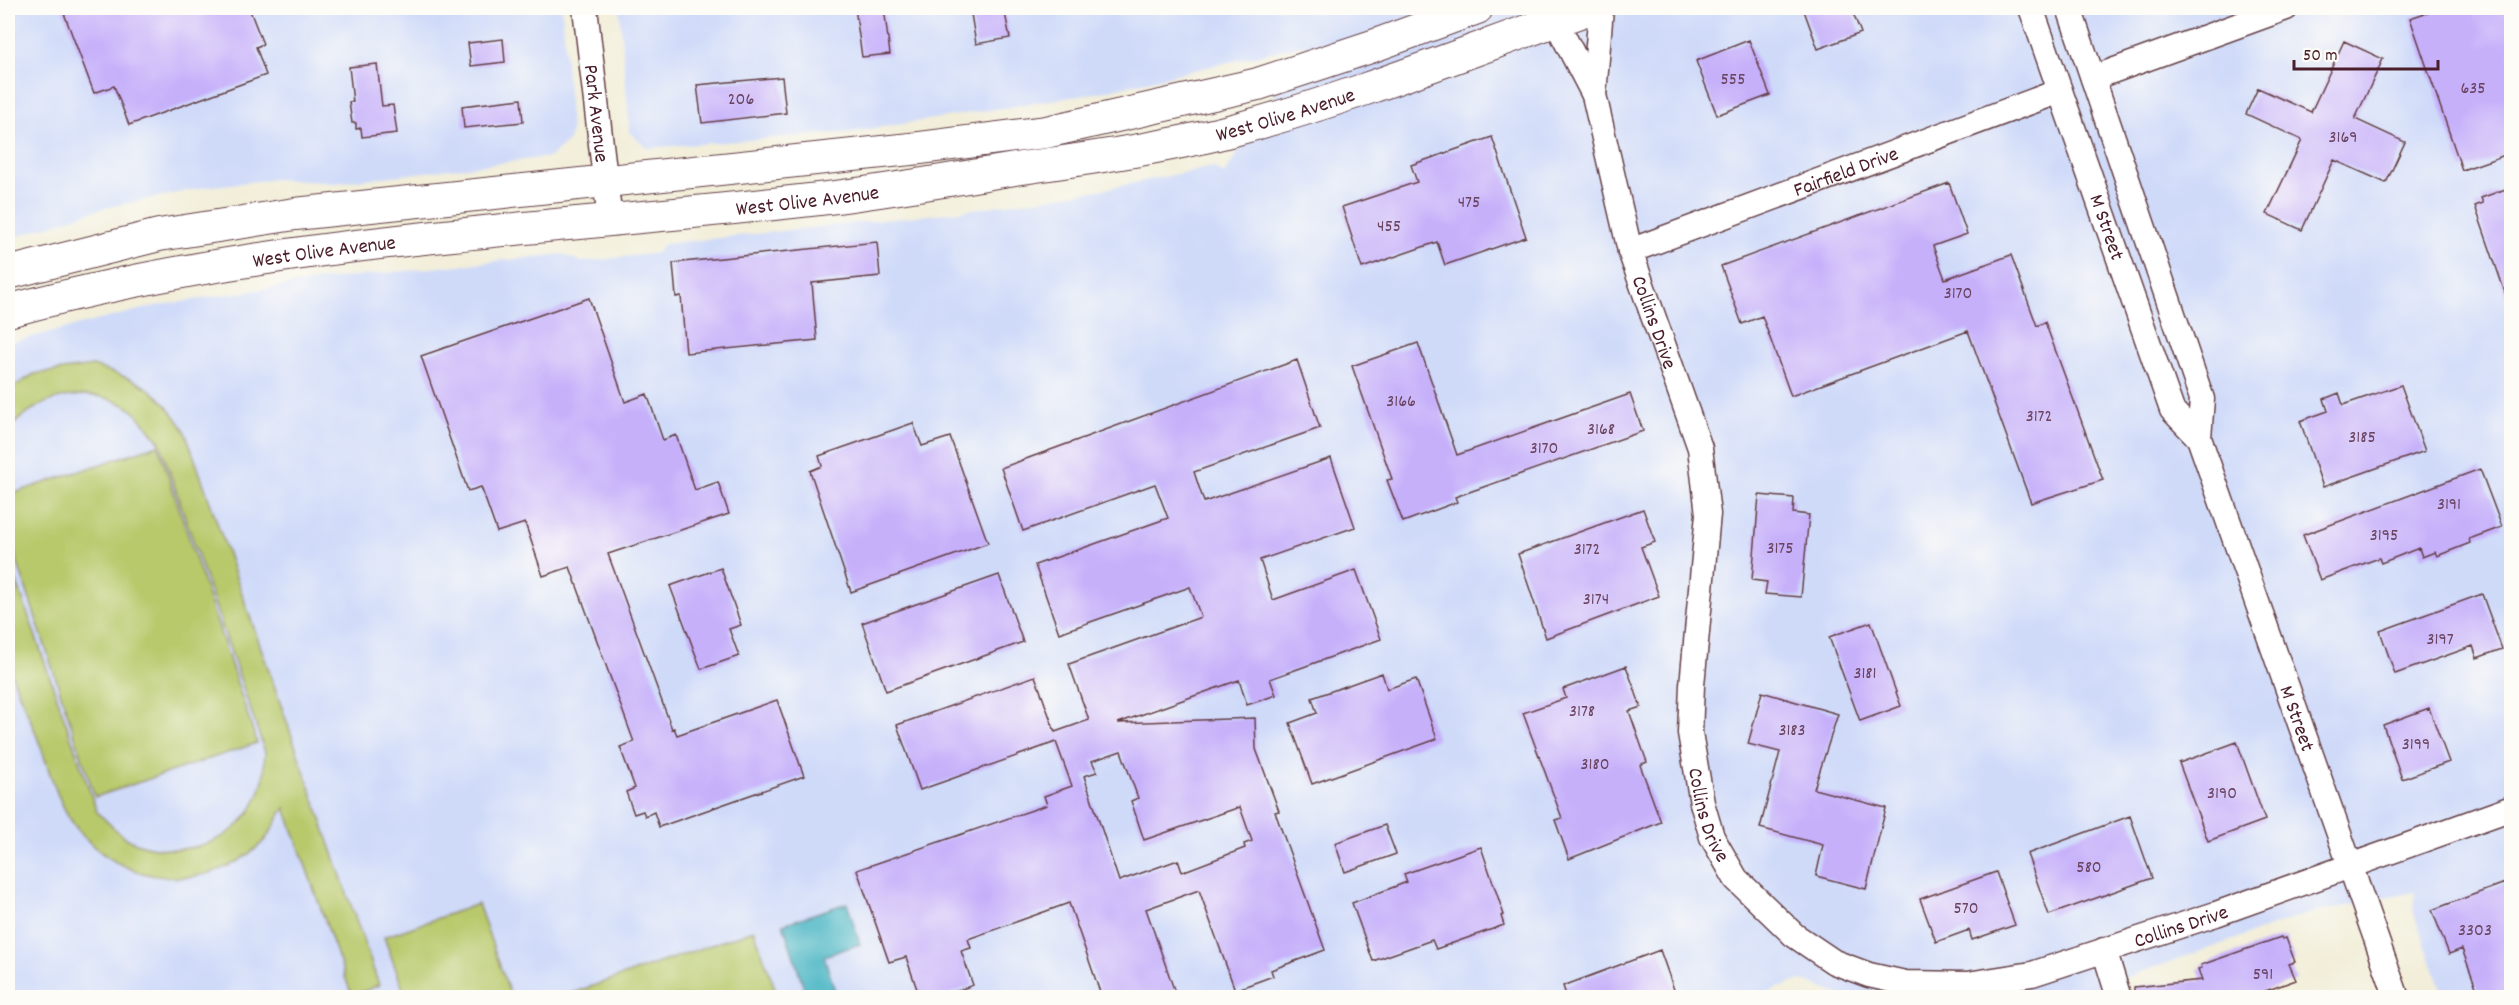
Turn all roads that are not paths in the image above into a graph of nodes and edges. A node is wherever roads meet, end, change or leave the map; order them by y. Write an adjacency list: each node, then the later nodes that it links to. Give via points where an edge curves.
1 (585, 8): 12 (street, Park Avenue)
2 (1477, 8): 12 (main road, West Olive Avenue, via 1258,84 1046,132)
3 (1591, 8): 8 (main road)
4 (1601, 8): 11 (street, Collins Drive)
5 (2031, 8): 10 (street, M Street)
6 (2068, 8): 9 (street, M Street)
7 (2286, 8): 9 (street)
8 (1554, 12): 11 (street, Collins Drive); 13 (main road, West Olive Avenue, via 1482,30 1449,60 1235,129 1082,159 840,196)
9 (2093, 78): 19 (street, M Street, via 2202,399)
10 (2060, 91): 15 (street, Fairfield Drive); 19 (street, M Street, via 2172,410)
11 (1594, 94): 15 (street, Collins Drive)
12 (606, 182): 13 (street, Park Avenue); 14 (main road, West Olive Avenue, via 295,214)
13 (610, 221): 17 (main road, West Olive Avenue, via 307,253)
14 (159, 235): 16 (main road, West Olive Avenue); 17 (main road, via 156,251 147,260 81,278)
15 (1630, 250): 22 (street, Collins Drive, via 1700,448 1708,514 1690,733 1712,837 1736,879 1794,935 1833,961 1905,983 1967,984 2032,974)
16 (8, 273)
17 (63, 296): 18 (main road, West Olive Avenue)
18 (8, 311)
19 (2199, 438): 21 (street, M Street)
20 (2511, 808): 21 (street, Collins Drive)
21 (2351, 863): 22 (street, Collins Drive, via 2216,914); 24 (street, M Street)
22 (2104, 950): 23 (street)
23 (2119, 998)
24 (2397, 998)

